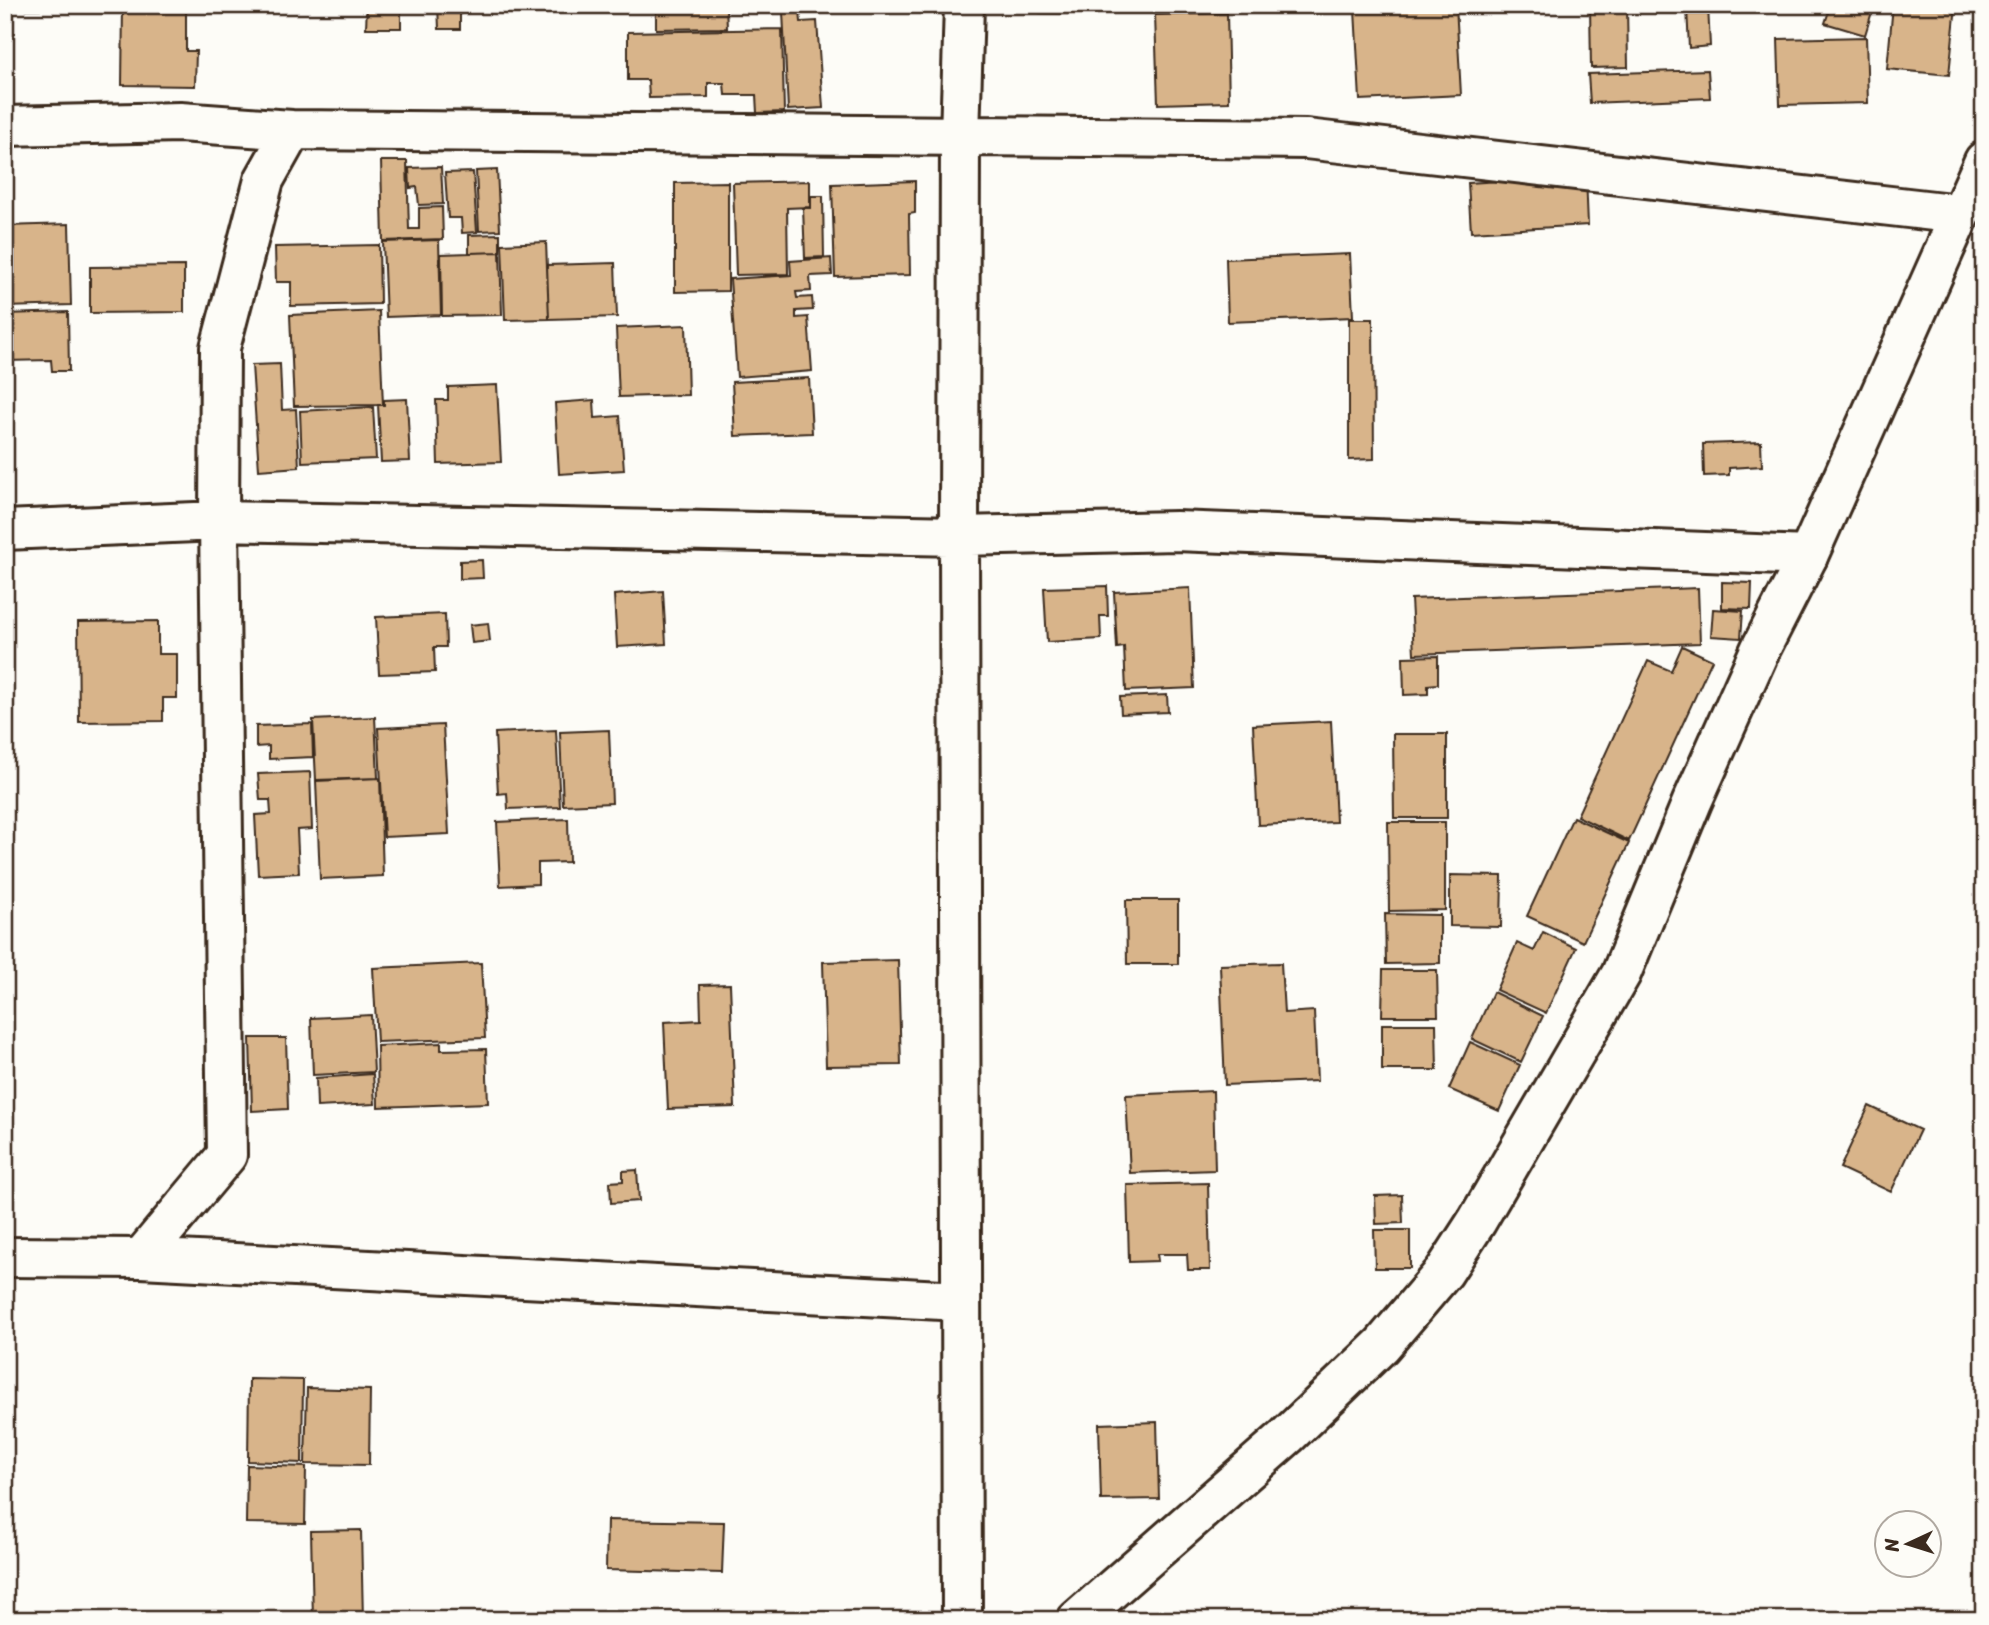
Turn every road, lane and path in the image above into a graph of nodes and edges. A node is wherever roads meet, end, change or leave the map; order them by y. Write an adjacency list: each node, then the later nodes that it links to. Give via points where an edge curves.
1 (964, 5): 4 (street)
2 (5, 127): 3 (street, via 180,122)
3 (292, 130): 4 (street); 7 (street, via 264,180 220,348)
4 (960, 136): 6 (street, via 1306,139); 9 (street)
5 (1984, 161): 6 (street)
6 (1960, 214): 10 (street)
7 (219, 521): 8 (street); 9 (street); 12 (street, via 227,1155)
8 (5, 530)
9 (960, 536): 10 (street, via 1176,531); 13 (street)
10 (1808, 556): 15 (street, via 1692,802 1621,974 1513,1163 1444,1272 1382,1345 1287,1436)
11 (5, 1256): 12 (street)
12 (141, 1258): 13 (street)
13 (961, 1301): 14 (street)
14 (962, 1620)
15 (1077, 1620)

